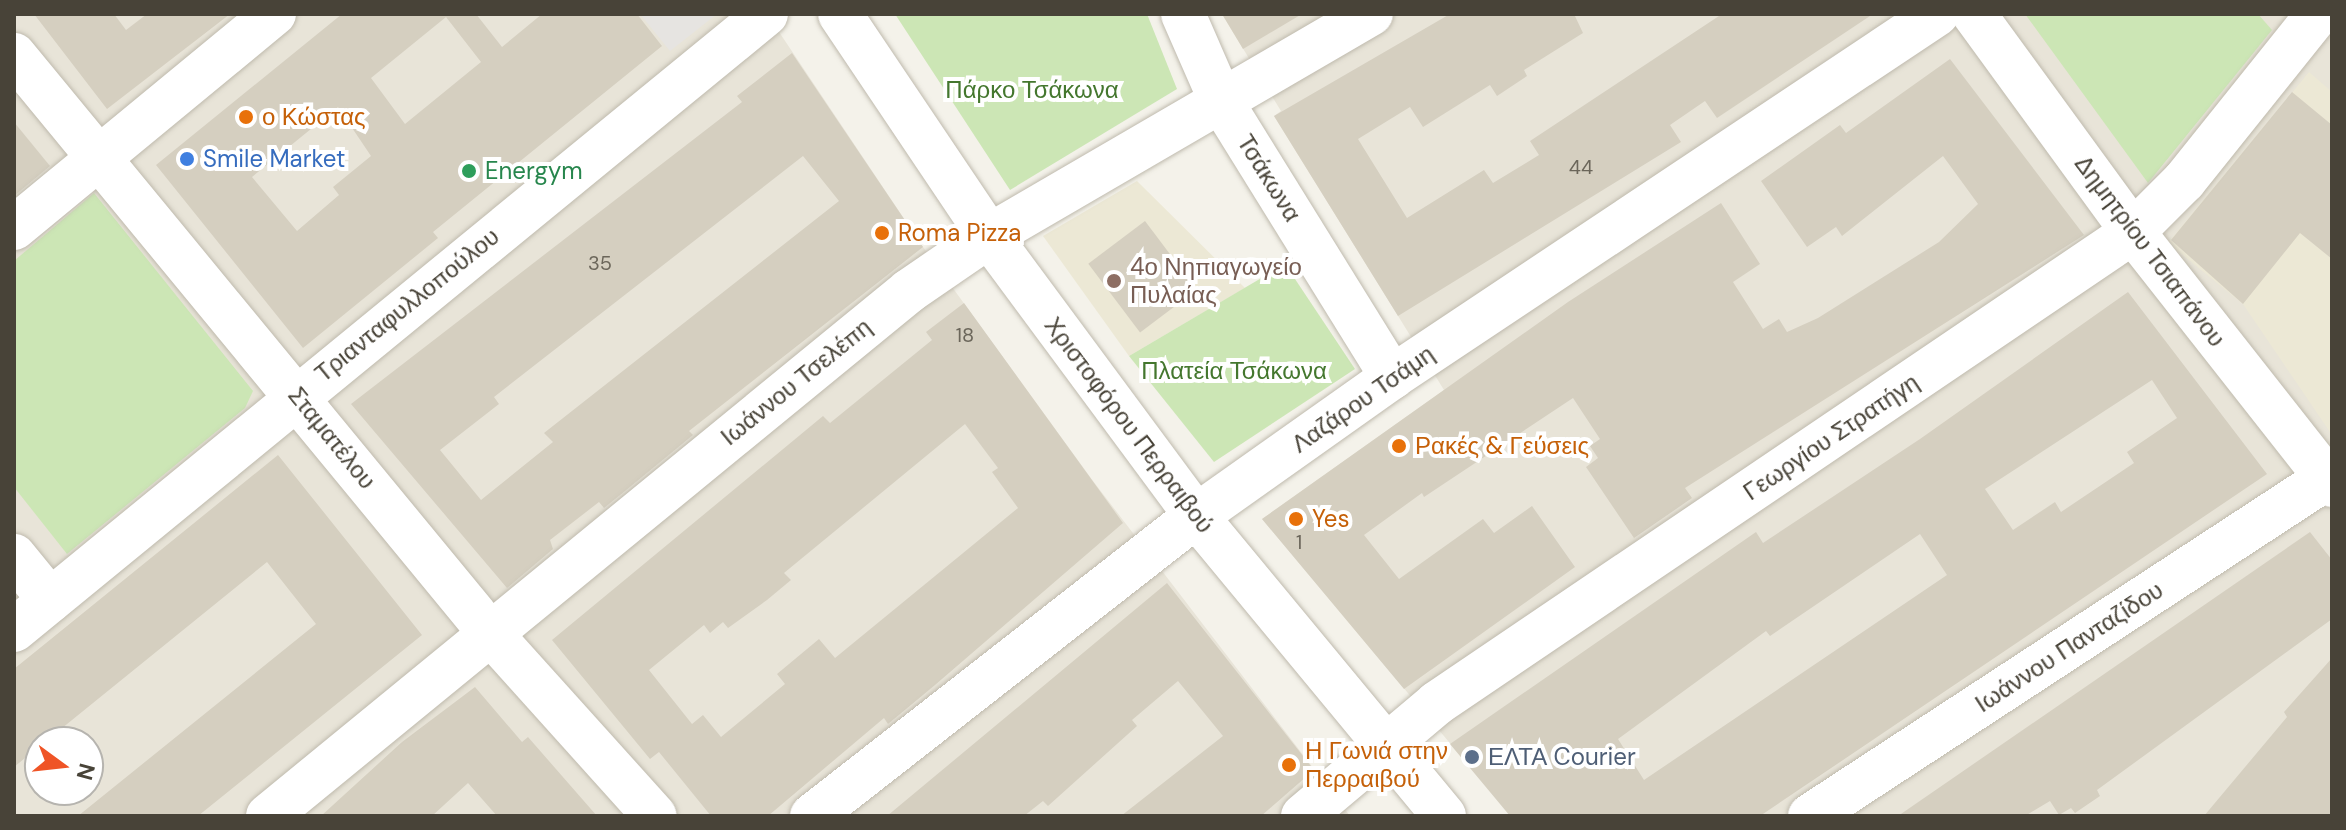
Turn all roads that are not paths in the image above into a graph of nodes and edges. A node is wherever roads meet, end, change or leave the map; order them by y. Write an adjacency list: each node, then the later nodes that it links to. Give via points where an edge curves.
1 (274, 14): 11 (street)
2 (766, 14): 16 (street, Τριανταφυλλοπούλου)
3 (840, 14): 14 (street, Χριστοφόρου Περραιβού)
4 (1183, 14): 10 (street, Τσάκωνα)
5 (1371, 14): 10 (street, Ιωάννου Τσελέπη)
6 (1937, 14): 15 (street, Λαζάρου Τσάμη)
7 (1974, 14): 13 (street, Δημητρίου Τσιαπάνου)
8 (2310, 28): 13 (street, Γεωργίου Στρατήγη, via 2184,181)
9 (14, 55): 11 (street, Σταματέλου)
10 (1221, 101): 14 (street, Ιωάννου Τσελέπη); 15 (street, Τσάκωνα)
11 (100, 158): 12 (street); 16 (street, Σταματέλου)
12 (14, 228)
13 (2133, 232): 17 (street, Δημητρίου Τσιαπάνου); 23 (street, Γεωργίου Στρατήγη)
14 (989, 236): 18 (street, Χριστοφόρου Περραιβού); 22 (street, Ιωάννου Τσελέπη, via 872,319)
15 (1392, 377): 18 (street, Λαζάρου Τσάμη)
16 (297, 395): 20 (street, Τριανταφυλλοπούλου); 22 (street, Σταματέλου)
17 (2330, 482): 24 (street, Ιωάννου Πανταζίδου)
18 (1196, 516): 23 (street, Χριστοφόρου Περραιβού); 27 (street, Λαζάρου Τσάμη)
19 (14, 556): 20 (street)
20 (50, 600): 21 (street, Τριανταφυλλοπούλου)
21 (14, 630)
22 (490, 633): 25 (street, Ιωάννου Τσελέπη); 26 (street, Σταματέλου)
23 (1383, 745): 28 (street, Γεωργίου Στρατήγη); 29 (street, Χριστοφόρου Περραιβού)
24 (1829, 811)
25 (268, 816)
26 (655, 816)
27 (812, 816)
28 (1303, 816)
29 (1444, 816)

